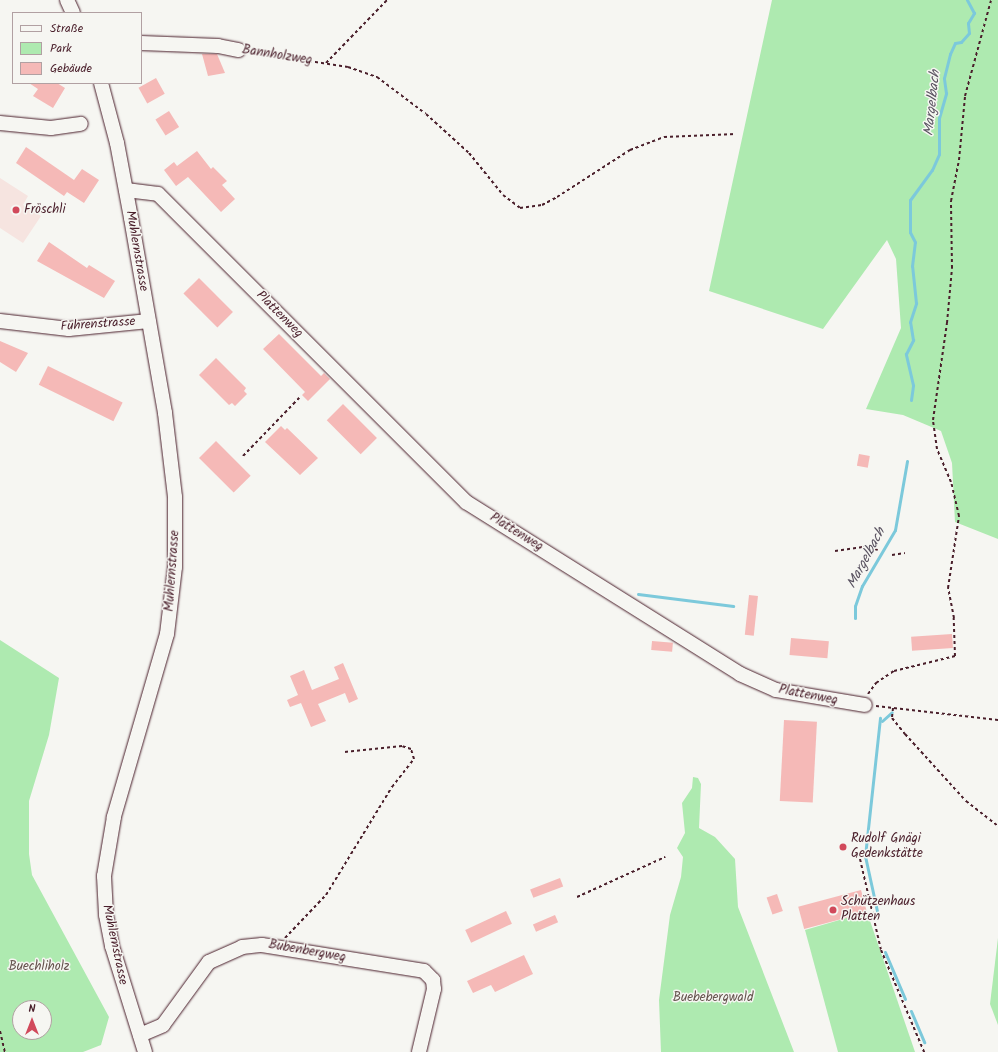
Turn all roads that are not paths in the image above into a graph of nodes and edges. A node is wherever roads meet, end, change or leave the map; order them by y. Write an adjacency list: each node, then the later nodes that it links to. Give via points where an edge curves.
1 (67, 0): 2 (street)
2 (73, 12)
3 (142, 44): 4 (street, Bannholzweg, via 218,46)
4 (239, 50)
5 (101, 84): 8 (street, Muhlernstrasse)
6 (0, 123): 7 (street, via 51,128)
7 (81, 124)
8 (126, 190): 10 (street, Muhlernstrasse); 11 (street, Plattenweg, via 158,194 466,502 740,674 776,690)
9 (0, 321): 10 (street, Fuhrenstrasse, via 69,329)
10 (148, 321): 12 (street, Muhlernstrasse, via 165,413 175,497 174,583 161,660 114,817 104,876 106,915 112,946)
11 (865, 705)
12 (140, 1035): 13 (street, Muhlernstrasse); 14 (street, Bubenbergweg, via 163,1025 196,975 220,955 262,945 424,971 433,980 434,989)
13 (145, 1052)
14 (419, 1052)

